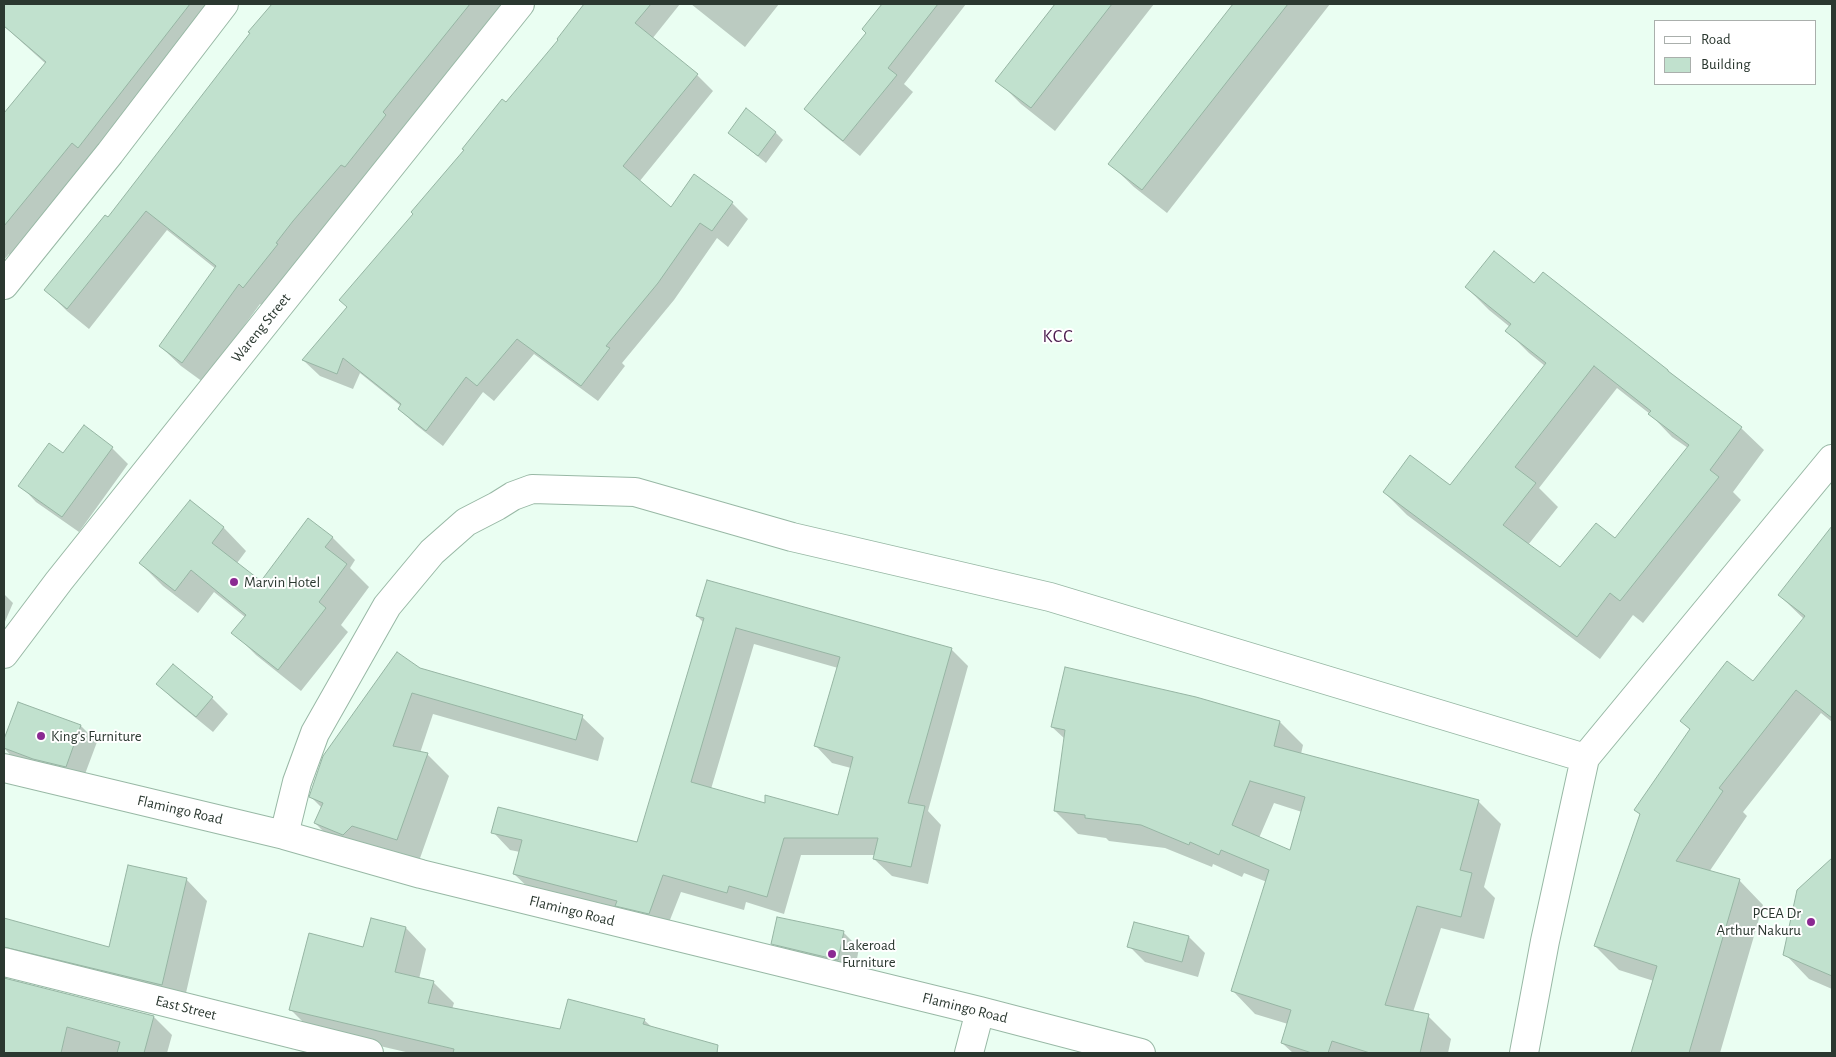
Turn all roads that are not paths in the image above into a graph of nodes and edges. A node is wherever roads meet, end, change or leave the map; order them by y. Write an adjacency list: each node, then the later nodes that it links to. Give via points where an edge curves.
1 (224, 4): 3 (street)
2 (520, 4): 5 (street, Wareng Street, via 77,558)
3 (4, 284)
4 (1832, 459): 6 (street)
5 (4, 654)
6 (1585, 758): 8 (street, via 1050,597 792,537 636,492 532,489 466,522 432,552 387,606 315,733 297,782); 14 (street)
7 (4, 768): 8 (street, Flamingo Road)
8 (284, 835): 10 (street, Flamingo Road, via 420,874)
9 (4, 962): 11 (street, East Street)
10 (980, 1011): 12 (street); 13 (street, Flamingo Road)
11 (369, 1053)
12 (969, 1053)
13 (1141, 1053)
14 (1524, 1053)

